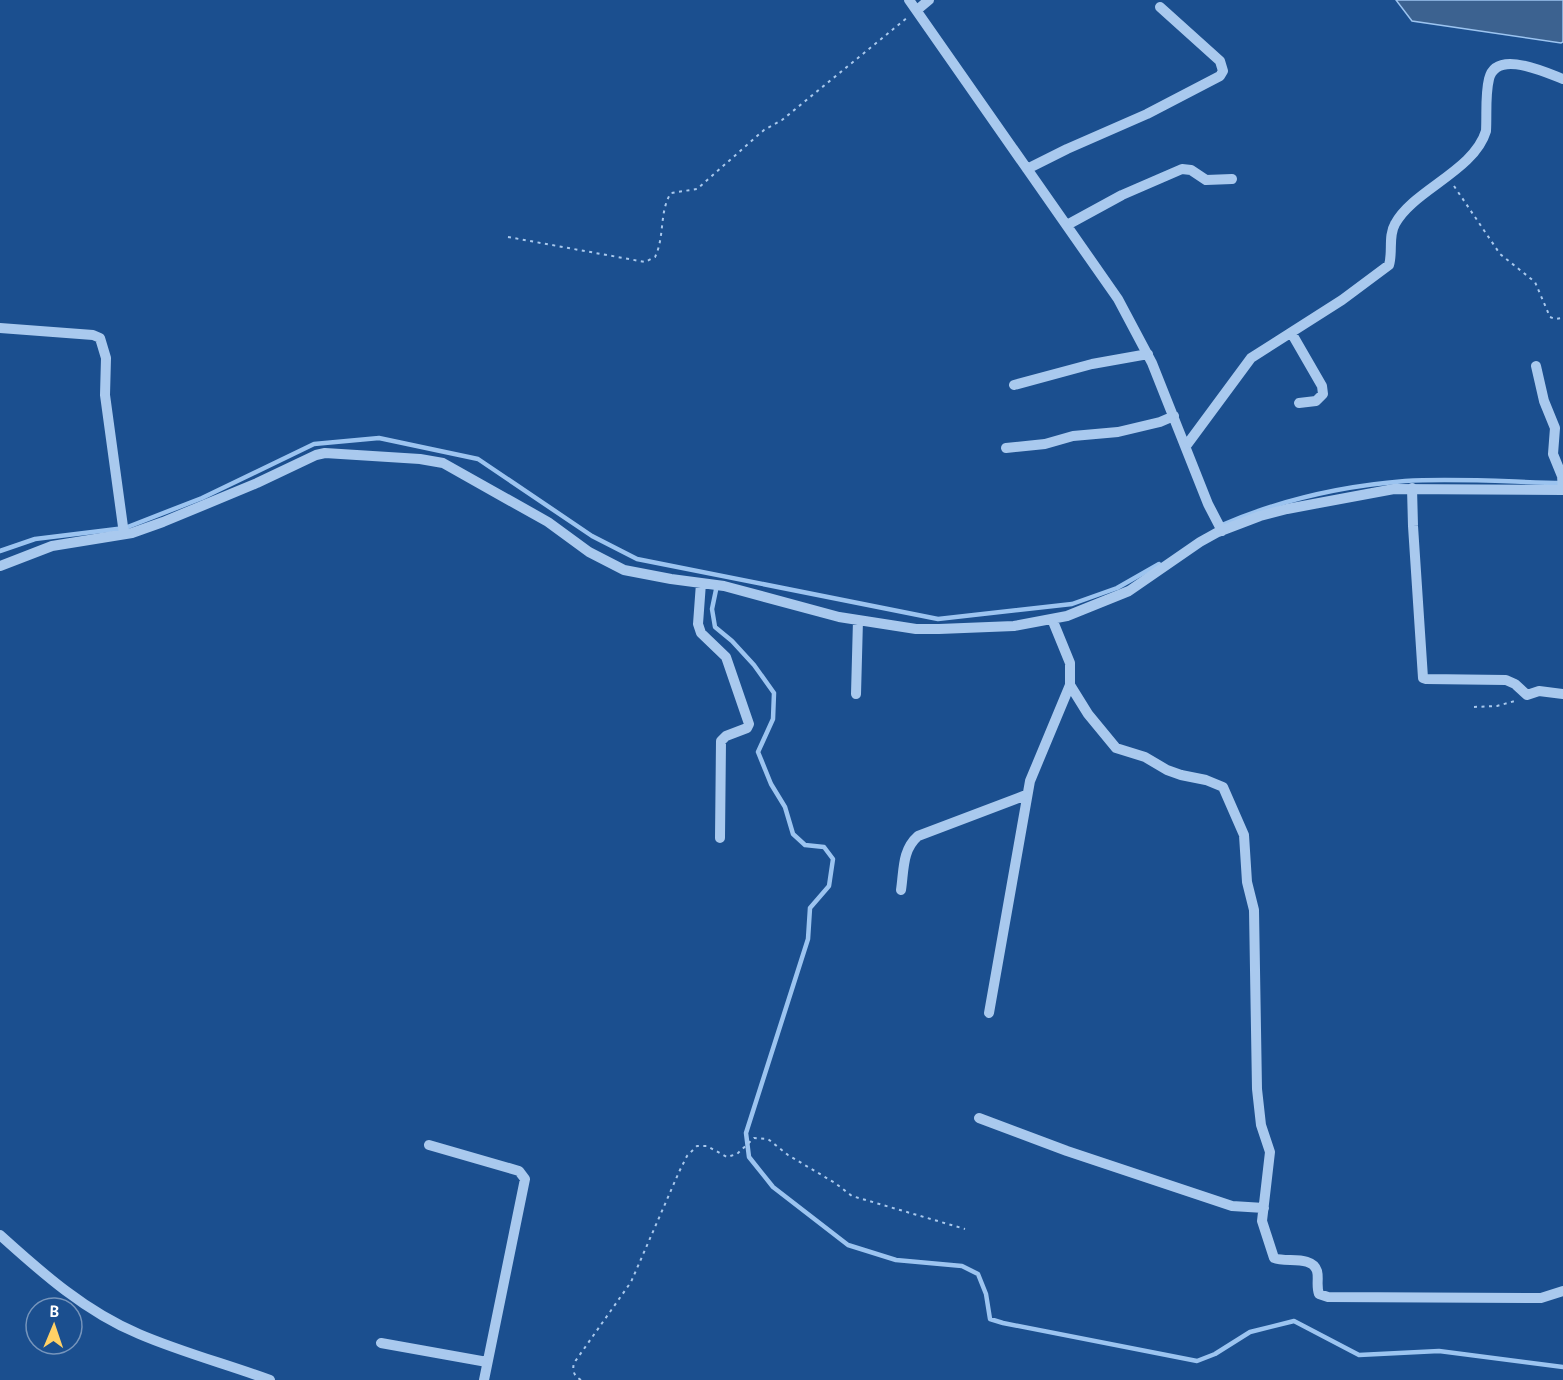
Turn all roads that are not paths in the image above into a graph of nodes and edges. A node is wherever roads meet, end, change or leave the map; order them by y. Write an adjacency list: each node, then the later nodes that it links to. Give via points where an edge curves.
1 (909, 0): 4 (street)
2 (929, 0): 4 (street)
3 (1160, 7): 6 (street, via 1220,61 1220,76)
4 (916, 10): 6 (street)
5 (1563, 79): 10 (street, via 1510,63 1493,69 1488,80 1484,138 1395,223 1386,269)
6 (1027, 169): 8 (street)
7 (1232, 179): 8 (street, via 1206,180 1182,169 1122,195)
8 (1068, 225): 11 (street, via 1107,281)
9 (0, 328): 20 (street, via 93,334 100,338 106,358 105,395)
10 (1292, 334): 14 (street, via 1323,394 1316,401); 16 (street, via 1246,362)
11 (1148, 354): 13 (street); 15 (street)
12 (1536, 366): 18 (street, via 1555,428 1553,454 1563,490)
13 (1014, 385)
14 (1299, 403)
15 (1174, 416): 16 (street); 17 (street, via 1118,432)
16 (1186, 446): 19 (street)
17 (1006, 448)
18 (1413, 488): 19 (street, via 1287,509); 27 (street, via 1423,678 1506,680 1527,695 1539,691)
19 (1220, 527): 23 (street, via 1121,596)
20 (124, 531): 21 (street, via 52,546); 22 (street, via 201,508 321,453 420,459 443,463 467,475 615,567)
21 (0, 566)
22 (701, 583): 24 (street); 29 (street, via 701,633 726,657 749,724 721,741)
23 (1052, 619): 24 (street, via 997,627 939,629); 25 (street, via 1068,654)
24 (858, 621): 26 (street)
25 (1070, 685): 28 (street); 34 (street, via 1116,748 1146,758 1167,771 1223,787 1244,835 1247,882 1254,910 1257,1089 1261,1125 1270,1152)
26 (856, 694)
27 (1563, 694)
28 (1026, 795): 30 (street, via 918,836 906,851); 31 (street)
29 (720, 837)
30 (901, 890)
31 (989, 1013)
32 (979, 1118): 34 (street, via 1232,1206)
33 (429, 1145): 38 (street, via 519,1171 525,1179)
34 (1264, 1208): 36 (street, via 1262,1221 1274,1258 1314,1265 1319,1294 1541,1298)
35 (0, 1235): 39 (street, via 45,1276 99,1313 138,1333)
36 (1563, 1291)
37 (381, 1343): 38 (street)
38 (488, 1362): 40 (street)
39 (270, 1380)
40 (484, 1380)

